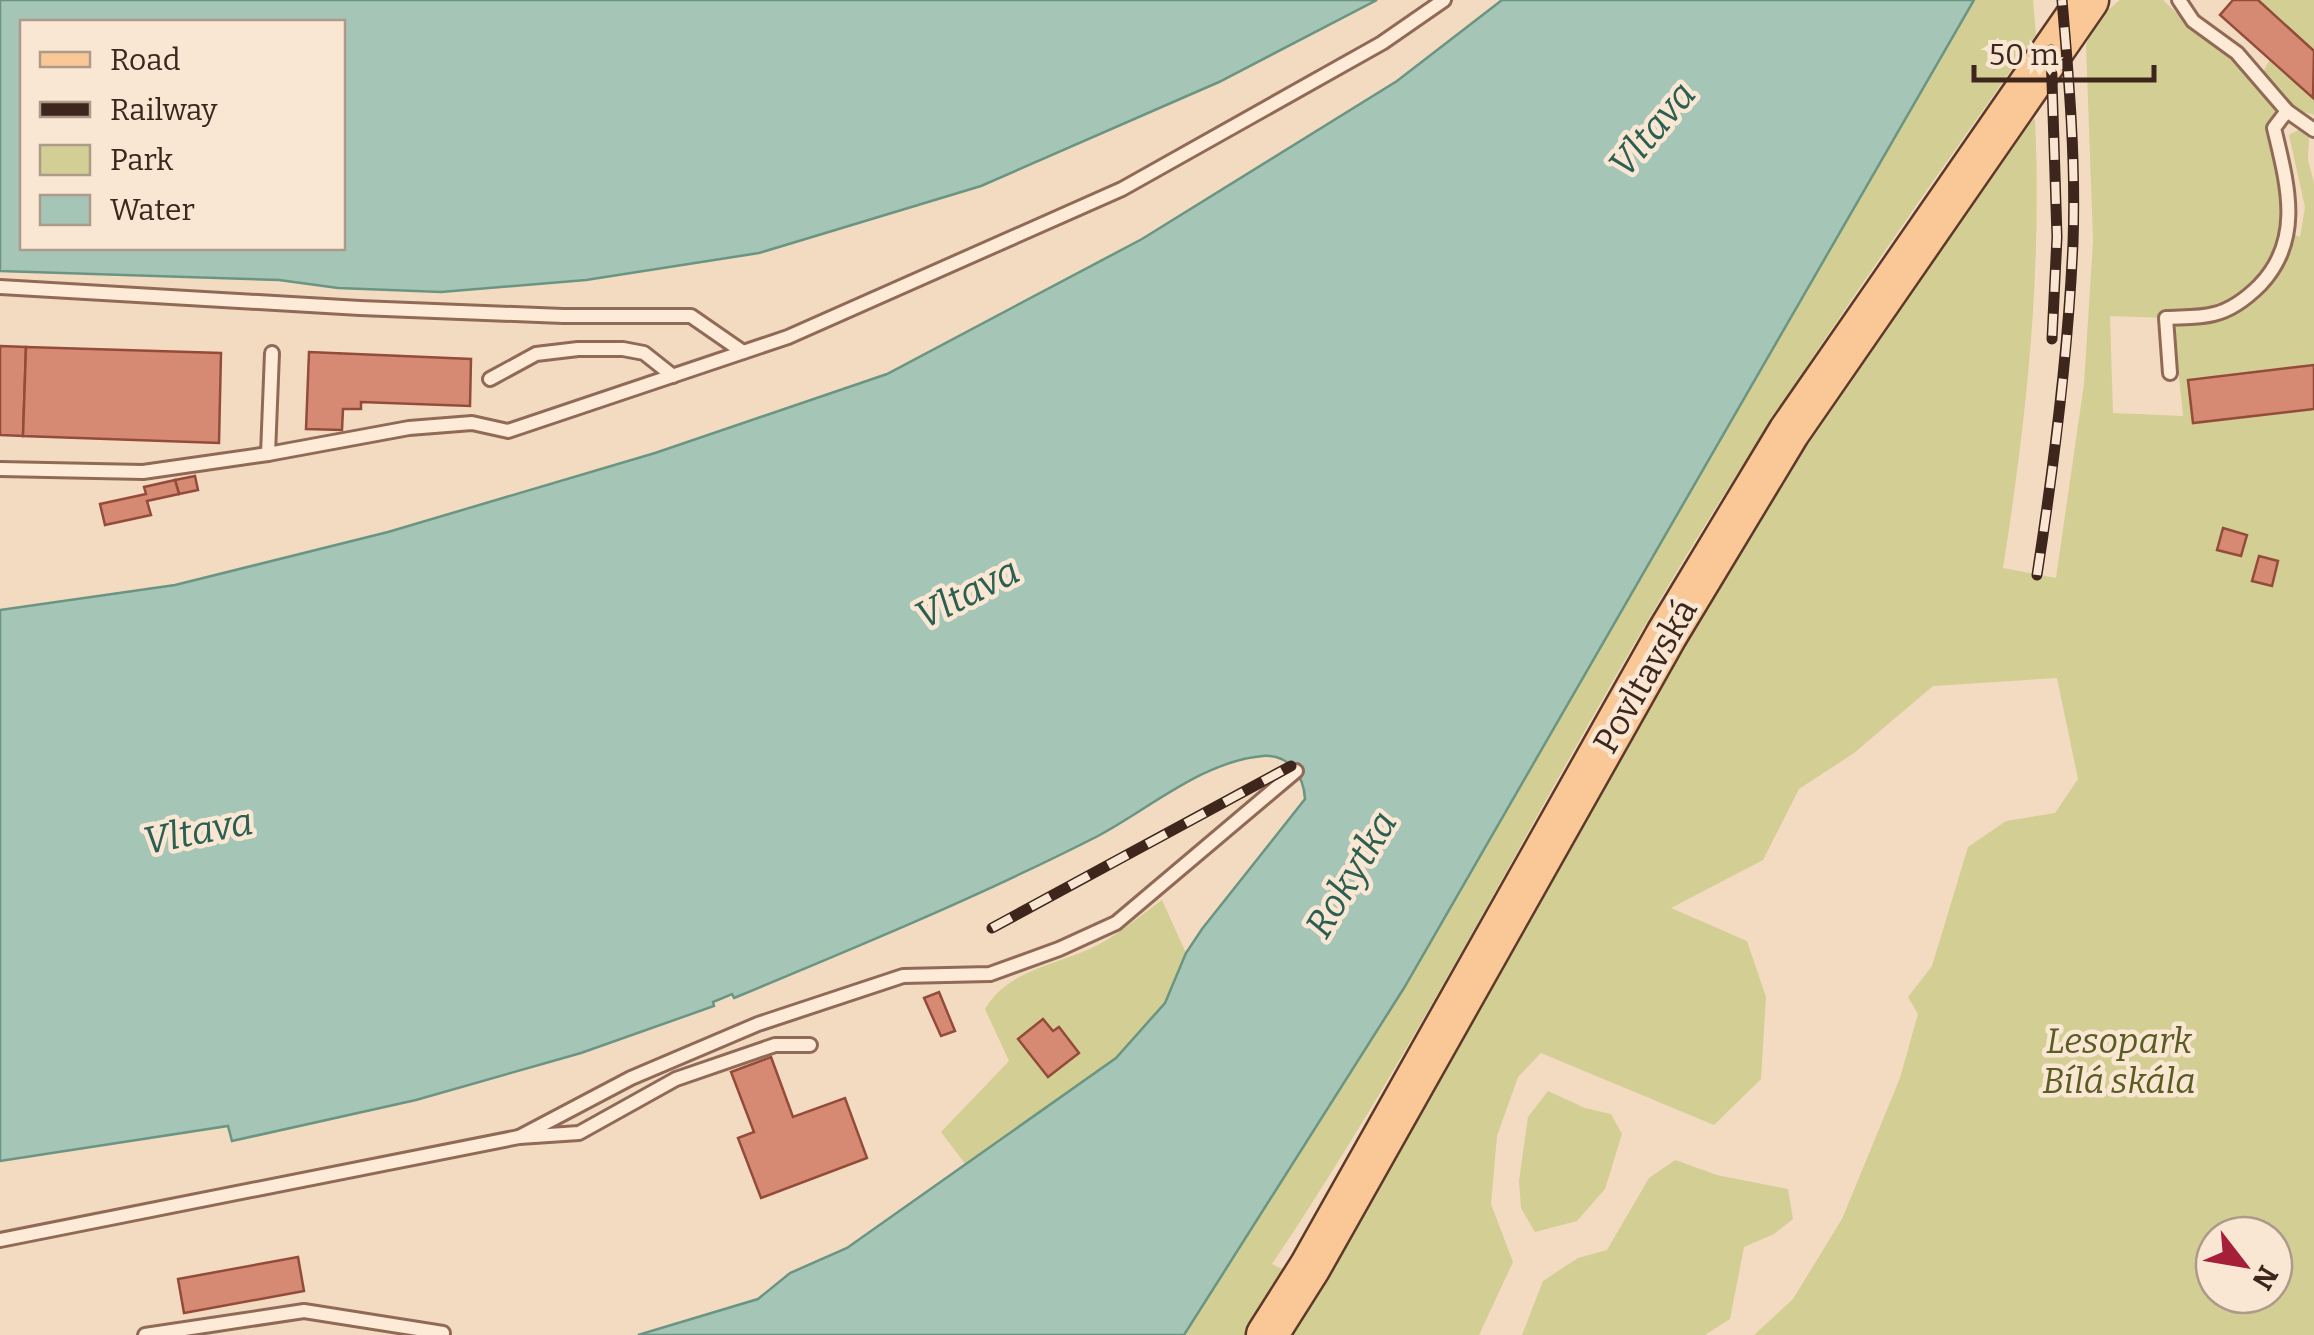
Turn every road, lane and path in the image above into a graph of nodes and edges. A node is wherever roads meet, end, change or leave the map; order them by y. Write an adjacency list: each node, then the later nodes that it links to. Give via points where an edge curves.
1 (1444, 0): 9 (lane, via 1382,43 1122,189)
2 (2088, 0): 5 (main road, Povltavská)
3 (2106, 0): 5 (main road, Povltavská)
4 (2179, 0): 6 (lane, via 2193,22 2236,53)
5 (2060, 42): 22 (main road, Povltavská, via 1789,432)
6 (2287, 111): 7 (lane); 11 (lane, via 2274,128 2288,184 2286,243 2247,298 2214,314 2166,318)
7 (2314, 130)
8 (0, 287): 9 (lane, via 360,308 691,316)
9 (743, 352): 12 (lane)
10 (272, 353): 14 (lane)
11 (2170, 373)
12 (673, 376): 13 (lane, via 644,353 578,349 536,354); 14 (lane, via 508,431 472,423 409,428)
13 (490, 379)
14 (268, 454): 15 (lane, via 144,472)
15 (0, 469)
16 (1296, 772): 18 (lane, via 1116,923 1059,950 990,974 903,976 758,1024 631,1078)
17 (810, 1045): 18 (lane, via 775,1045 676,1079 580,1133)
18 (519, 1137): 19 (lane)
19 (0, 1240)
20 (442, 1332): 21 (lane, via 304,1311)
21 (144, 1335)
22 (1267, 1335)

